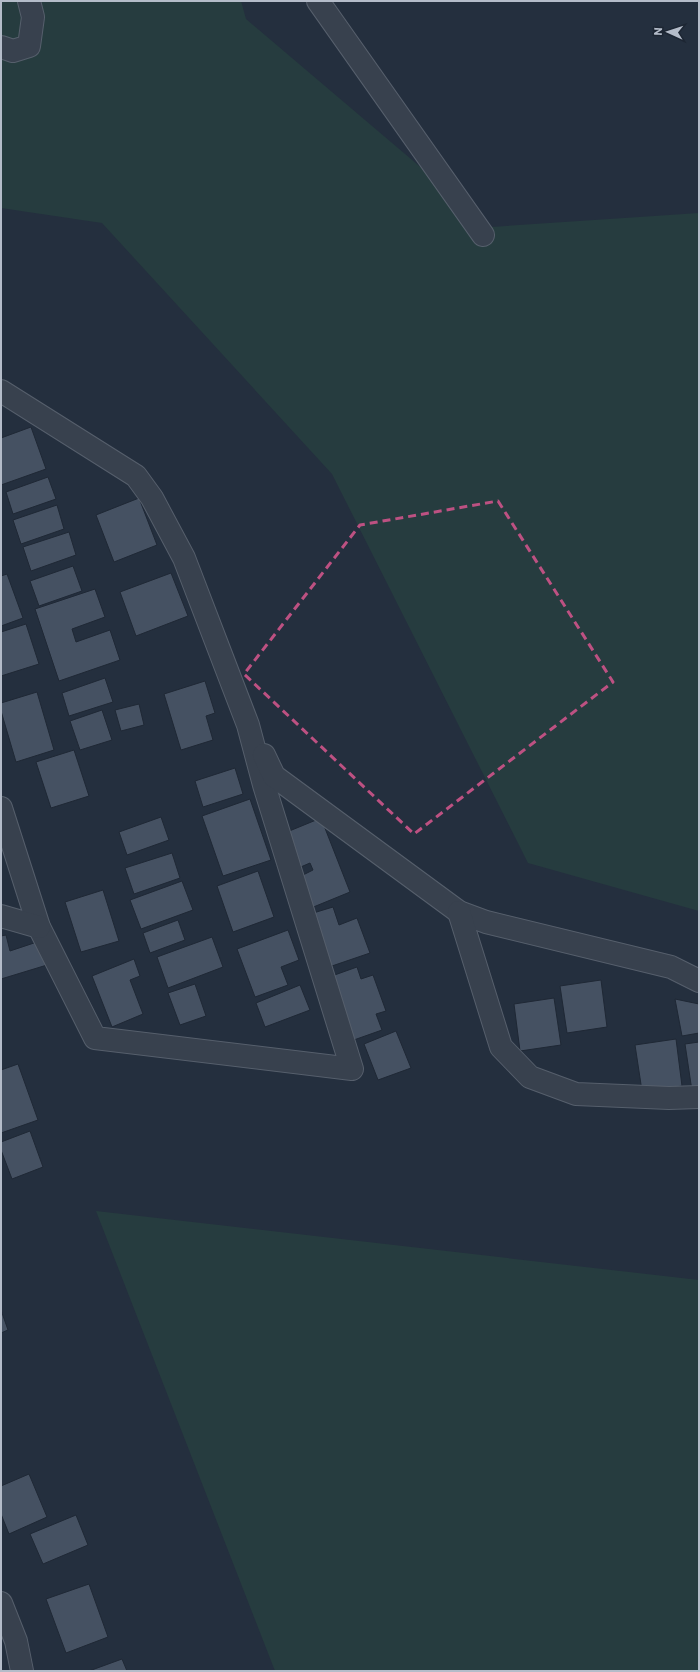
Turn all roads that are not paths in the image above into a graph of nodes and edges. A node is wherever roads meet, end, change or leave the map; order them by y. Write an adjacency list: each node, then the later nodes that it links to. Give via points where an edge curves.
1 (30, 1): 3 (street, via 33,16 29,46 13,52)
2 (318, 1): 4 (street)
3 (1, 47)
4 (483, 235)
5 (1, 391): 6 (street, via 136,476 152,498 184,558)
6 (248, 725): 8 (street, via 274,776); 10 (street, via 264,785 352,1069 95,1038)
7 (1, 808): 10 (street)
8 (459, 912): 11 (street, via 486,922 671,968); 12 (street, via 501,1047 530,1077 576,1094)
9 (1, 916): 10 (street)
10 (39, 927)
11 (699, 981)
12 (699, 1097)
13 (1, 1604): 14 (street, via 16,1641)
14 (22, 1671)

